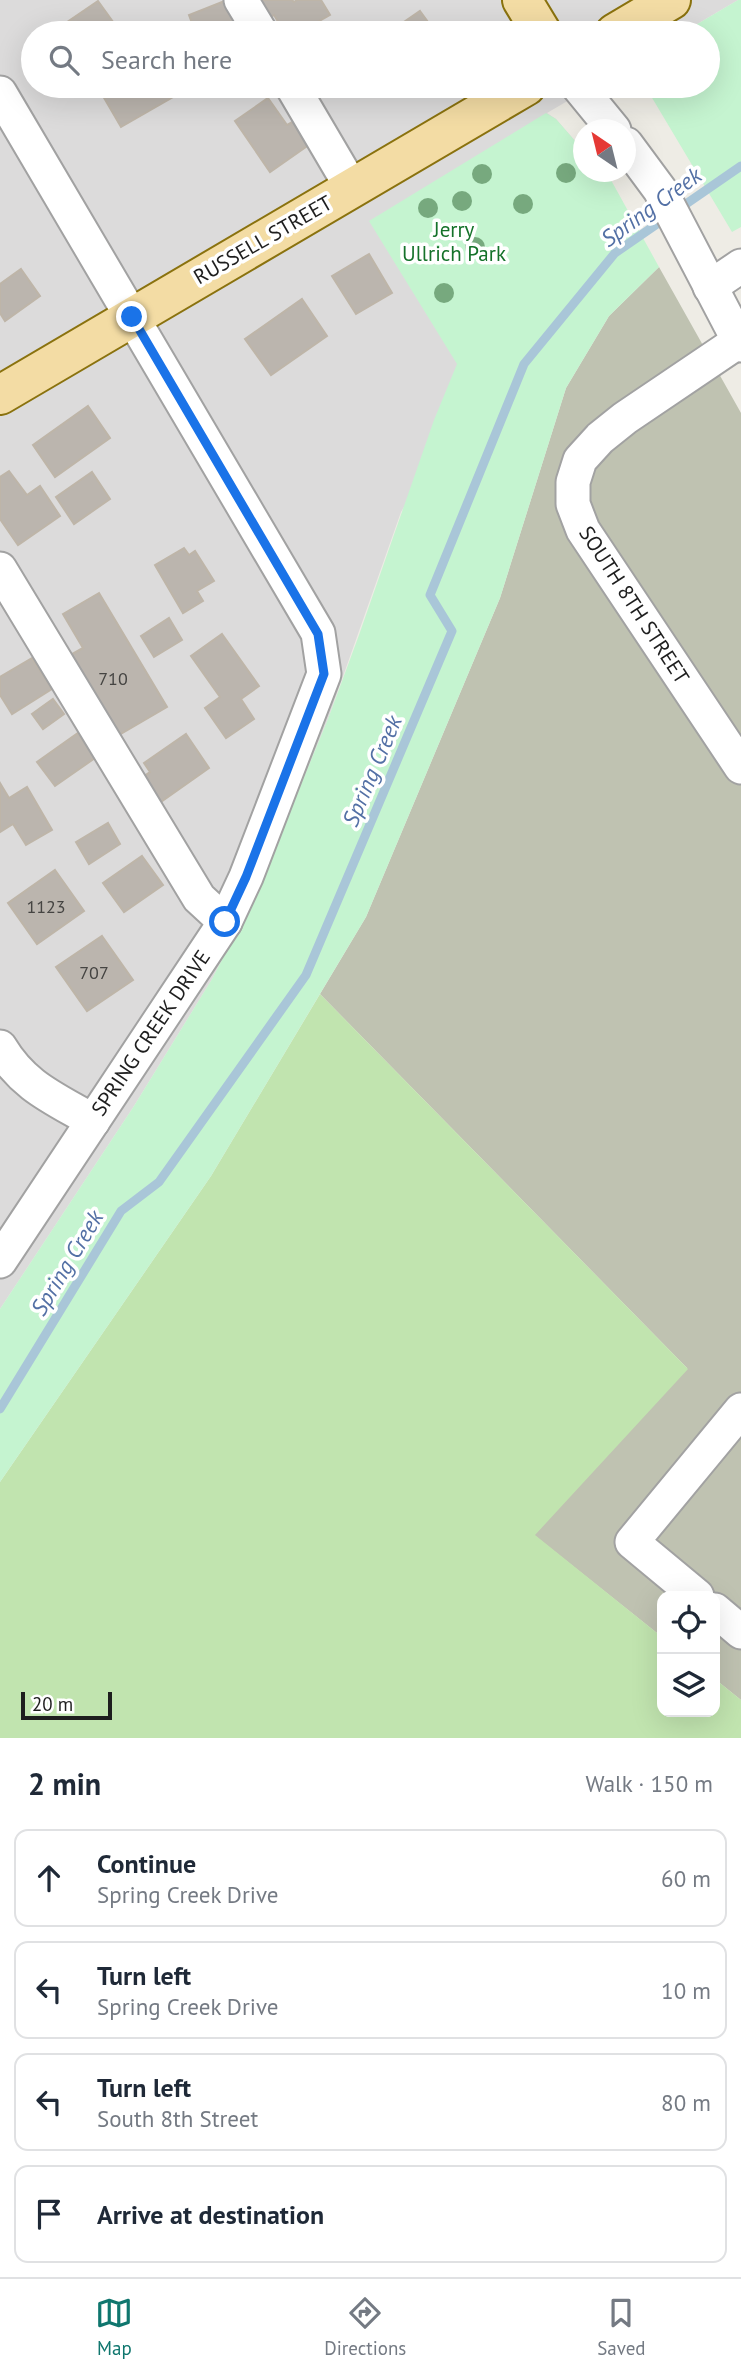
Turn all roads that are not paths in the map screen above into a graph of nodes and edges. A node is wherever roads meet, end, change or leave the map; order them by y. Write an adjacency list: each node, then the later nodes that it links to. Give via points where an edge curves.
1 (241, 0): 4 (street)
2 (522, 0): 5 (main road)
3 (671, 0): 6 (main road)
4 (254, 21)
5 (535, 21)
6 (635, 21)
7 (0, 93): 16 (street)
8 (299, 98): 13 (street)
9 (506, 98): 13 (main road, RUSSELL STREET)
10 (588, 98): 11 (street)
11 (605, 119)
12 (636, 158): 15 (street, via 660,190)
13 (352, 188): 16 (main road, RUSSELL STREET)
14 (741, 266): 15 (street)
15 (710, 288): 17 (street)
16 (132, 317): 18 (main road, RUSSELL STREET); 21 (street, SPRING CREEK DRIVE, via 318,634 324,674)
17 (740, 343): 20 (street, SOUTH 8TH STREET, via 600,438 580,460 573,503 583,530)
18 (0, 395)
19 (0, 569): 21 (street, via 200,898)
20 (741, 767)
21 (225, 922): 23 (street, SPRING CREEK DRIVE)
22 (4, 1062): 23 (street, via 32,1086)
23 (93, 1121): 24 (street, SPRING CREEK DRIVE)
24 (0, 1261)
25 (741, 1410): 26 (street, via 632,1542)
26 (691, 1591)
27 (720, 1615): 28 (street)
28 (741, 1632)

